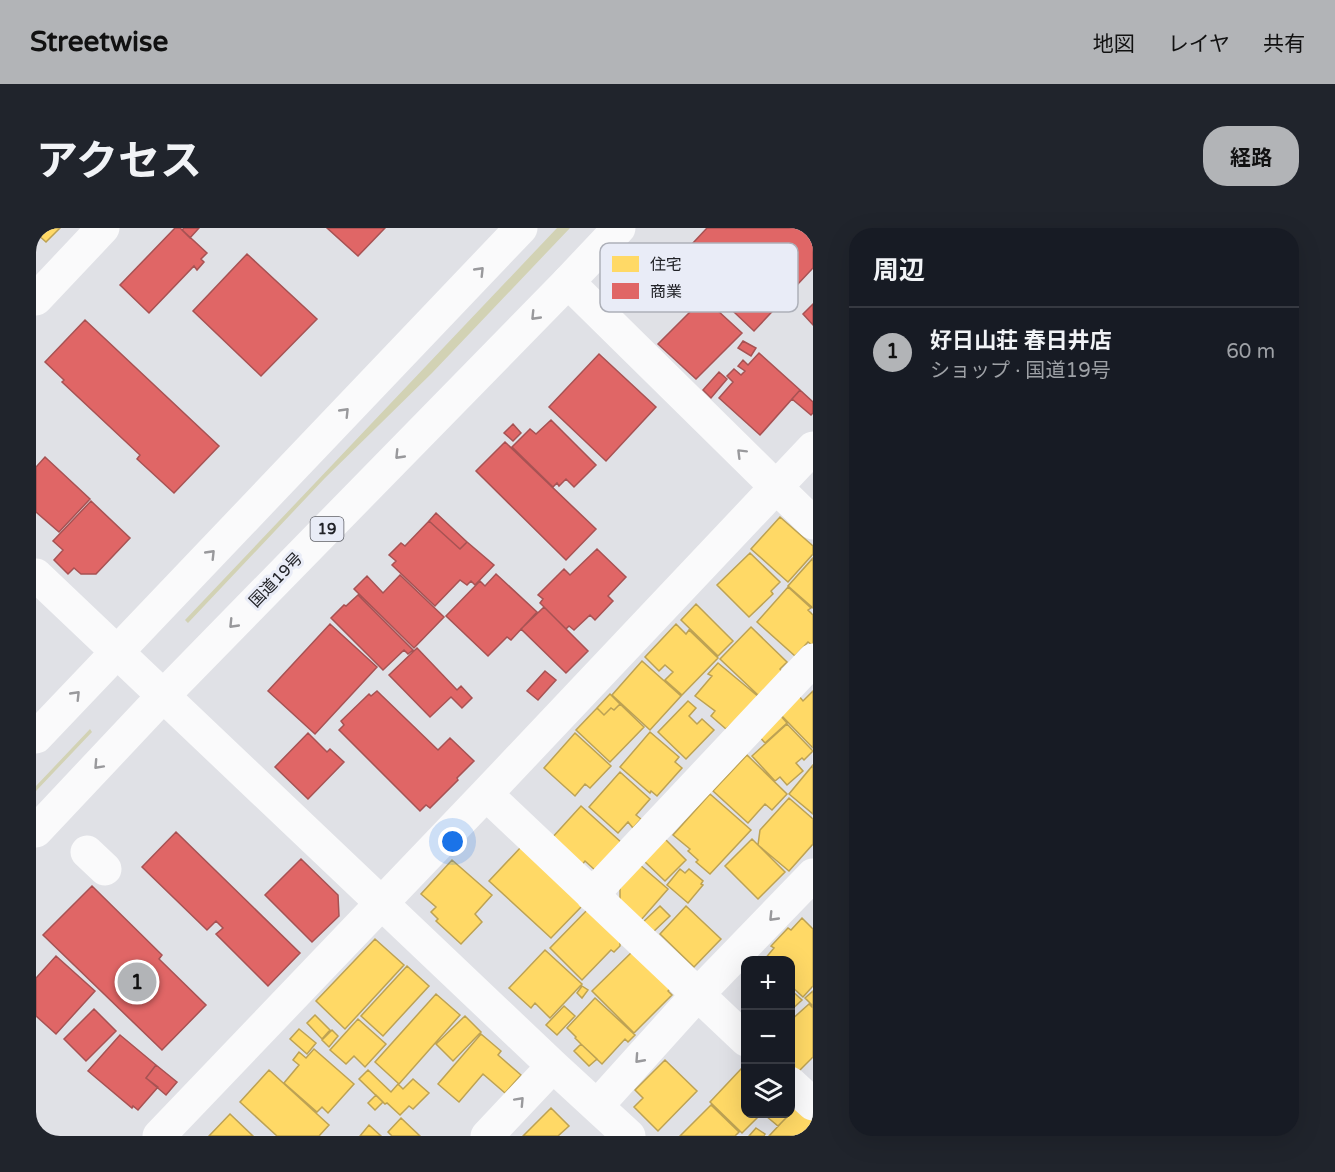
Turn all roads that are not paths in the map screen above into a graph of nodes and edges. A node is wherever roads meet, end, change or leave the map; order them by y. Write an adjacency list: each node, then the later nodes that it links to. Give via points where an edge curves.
1 (103, 228): 7 (main road)
2 (619, 228): 4 (main road, 国道19号 / 19)
3 (516, 230): 12 (main road, one-way to 3)
4 (605, 243)
5 (600, 248): 6 (main road, 国道19号 / 19)
6 (568, 282): 9 (main road, one-way to 6); 14 (main road, 国道19号 / 19, one-way to 14)
7 (36, 299)
8 (813, 448): 9 (main road)
9 (776, 487): 10 (main road); 16 (main road)
10 (813, 523)
11 (36, 575): 12 (main road)
12 (117, 652): 14 (main road); 15 (main road, one-way to 12)
13 (813, 660): 19 (main road)
14 (164, 695): 17 (main road, 国道19号 / 19, one-way to 17); 20 (main road)
15 (36, 737)
16 (486, 794): 19 (main road); 20 (main road)
17 (36, 831)
18 (807, 893): 21 (main road, one-way to 21)
19 (592, 895): 21 (main road)
20 (381, 903): 23 (main road); 27 (main road)
21 (697, 995): 22 (main road); 26 (main road, one-way to 26)
22 (741, 1035)
23 (553, 1066): 26 (main road); 28 (main road, one-way to 23)
24 (795, 1088): 25 (main road)
25 (813, 1104)
26 (597, 1106): 29 (main road)
27 (159, 1136)
28 (487, 1136)
29 (629, 1136)

